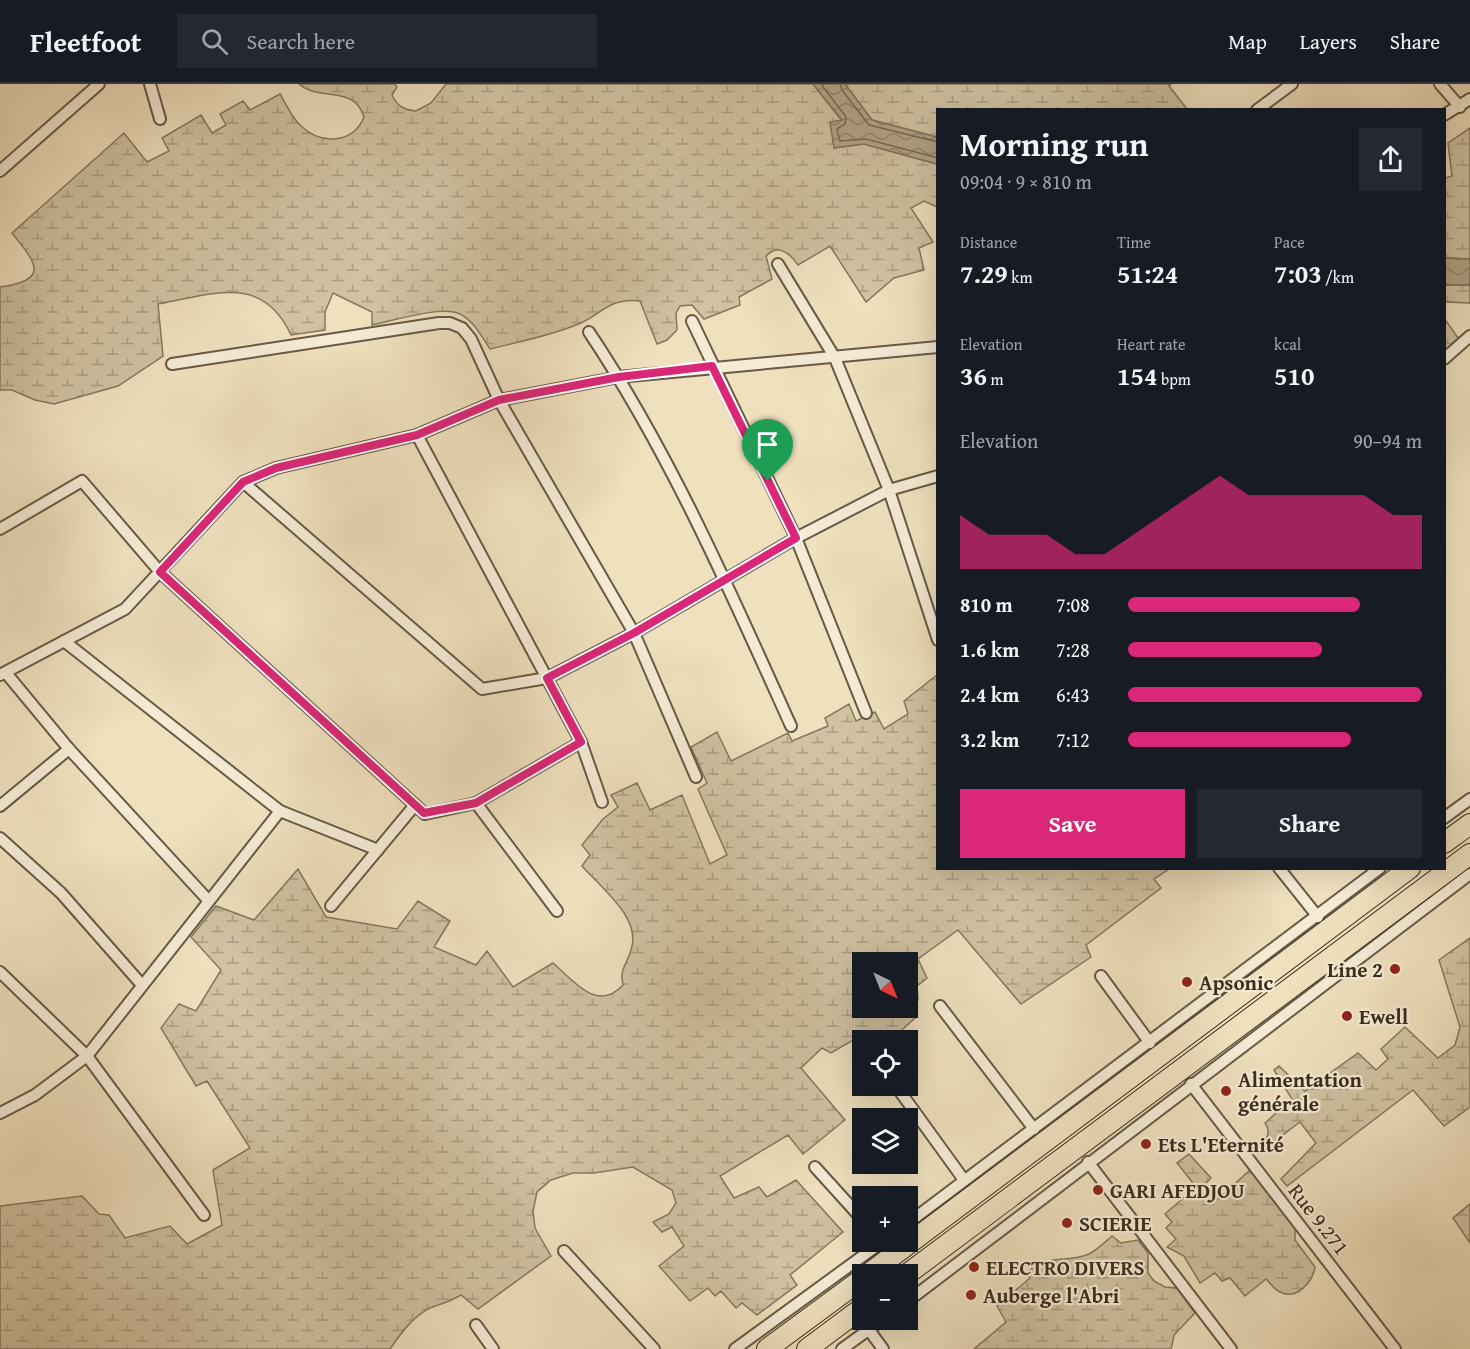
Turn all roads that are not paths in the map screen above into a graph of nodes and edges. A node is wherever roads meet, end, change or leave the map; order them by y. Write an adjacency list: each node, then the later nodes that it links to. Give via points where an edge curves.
1 (99, 84): 10 (street)
2 (150, 84): 9 (street)
3 (1292, 84): 7 (street)
4 (1440, 84): 6 (street)
5 (1470, 99): 6 (street)
6 (1460, 107): 8 (street)
7 (1260, 108)
8 (1446, 114)
9 (160, 118)
10 (0, 171)
11 (778, 264): 17 (street)
12 (692, 321): 19 (street)
13 (589, 332): 20 (street)
14 (1470, 336): 16 (street)
15 (936, 347): 17 (street)
16 (1446, 357)
17 (835, 358): 19 (street); 25 (street)
18 (172, 364): 21 (street, via 450,323 462,328 471,339)
19 (712, 366): 20 (street); 27 (street)
20 (619, 377): 21 (street); 29 (street)
21 (499, 400): 22 (street); 30 (street)
22 (417, 435): 24 (street, via 276,468); 34 (street)
23 (936, 477): 25 (street)
24 (243, 482): 28 (street); 34 (street, via 482,688)
25 (889, 490): 27 (street); 31 (street)
26 (0, 529): 28 (street, via 82,481)
27 (796, 538): 29 (street); 35 (street)
28 (160, 572): 32 (street, via 125,609); 43 (street)
29 (724, 578): 30 (street); 36 (street)
30 (634, 633): 34 (street); 39 (street)
31 (936, 634)
32 (64, 641): 33 (street); 45 (street)
33 (3, 674): 38 (street)
34 (547, 678): 37 (street)
35 (866, 713)
36 (790, 726)
37 (581, 742): 41 (street); 42 (street)
38 (69, 749): 44 (street); 56 (street)
39 (696, 777)
40 (1470, 799): 46 (street)
41 (602, 802)
42 (476, 803): 43 (street, via 424,813); 58 (street)
43 (415, 805): 50 (street)
44 (0, 806)
45 (280, 811): 50 (street); 56 (street)
46 (1446, 817)
47 (1470, 824): 49 (highway)
48 (0, 838): 62 (street, via 61,893)
49 (1446, 842)
50 (378, 850): 57 (street)
51 (1470, 854): 79 (highway)
52 (1280, 870): 59 (street)
53 (1377, 870): 59 (street)
54 (1407, 870): 78 (highway)
55 (1470, 874): 66 (street)
56 (208, 900): 62 (street)
57 (331, 906)
58 (556, 911)
59 (1318, 917): 64 (street)
60 (0, 972): 65 (street)
61 (1101, 975): 64 (street)
62 (142, 985): 65 (street)
63 (939, 1006): 69 (street)
64 (1150, 1043): 69 (street)
65 (87, 1056): 68 (street, via 35,1095); 74 (street)
66 (1191, 1084): 70 (street); 93 (street, Rue 9.271)
67 (903, 1096): 72 (street)
68 (0, 1113)
69 (1034, 1129): 72 (street)
70 (1088, 1162): 81 (street); 92 (street)
71 (815, 1167): 73 (street)
72 (964, 1180): 75 (street)
73 (852, 1208)
74 (204, 1215)
75 (918, 1215)
76 (564, 1251): 86 (street)
77 (868, 1252): 87 (street)
78 (882, 1264)
79 (918, 1266)
80 (852, 1286): 88 (highway)
81 (918, 1292)
82 (852, 1315): 89 (highway)
83 (476, 1325): 85 (street)
84 (869, 1330): 90 (street); 91 (street)
85 (493, 1349)
86 (654, 1349)
87 (735, 1349)
88 (767, 1349)
89 (807, 1349)
90 (842, 1349)
91 (883, 1349)
92 (1231, 1349)
93 (1395, 1349)

